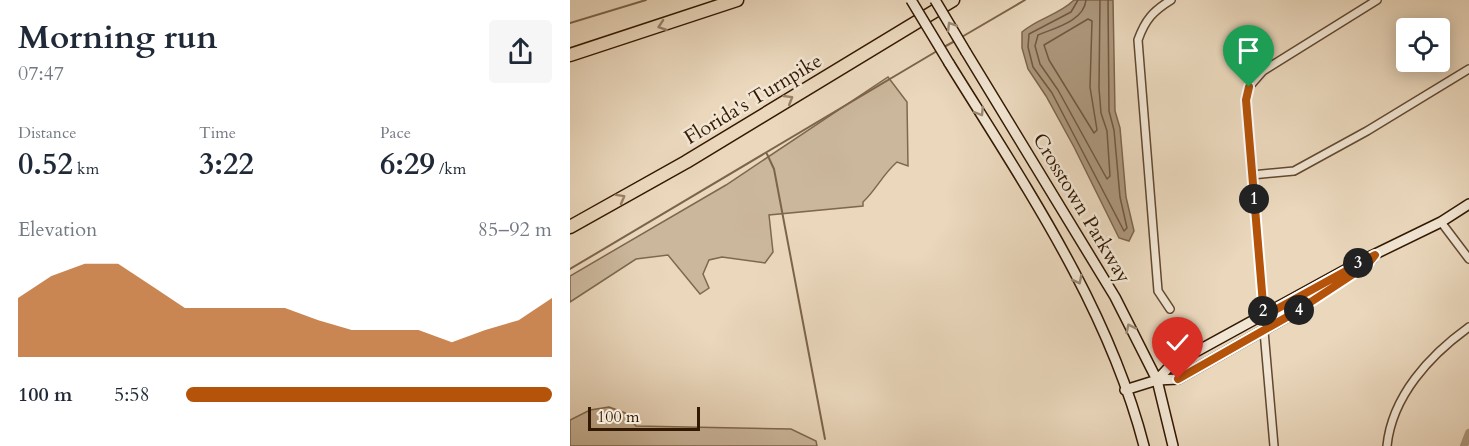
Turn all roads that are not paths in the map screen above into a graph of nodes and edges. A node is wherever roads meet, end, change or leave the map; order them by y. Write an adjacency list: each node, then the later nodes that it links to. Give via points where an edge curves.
1 (737, 0): 7 (highway, one-way to 7)
2 (911, 0): 20 (main road, Crosstown Parkway, one-way to 20, bridge, via 1057,238 1103,329)
3 (935, 0): 19 (main road, Crosstown Parkway, one-way to 3, bridge, via 1115,297)
4 (953, 0): 12 (highway, Florida's Turnpike, one-way to 4, via 686,162)
5 (1171, 0): 15 (street, via 1152,11 1138,40 1158,291)
6 (1377, 0): 9 (street, via 1263,71 1249,87 1246,100)
7 (570, 55)
8 (1469, 69): 9 (street, via 1294,171)
9 (1252, 175): 16 (street)
10 (1469, 204): 11 (main road)
11 (1441, 222): 13 (main road); 14 (street)
12 (570, 227)
13 (1375, 255): 16 (main road); 18 (main road, via 1367,265)
14 (1469, 259)
15 (1170, 309)
16 (1264, 316): 19 (main road, via 1170,366)
17 (1469, 327): 24 (street, via 1421,371 1400,405)
18 (1264, 331): 19 (main road, via 1178,379); 23 (street)
19 (1157, 380): 20 (main road); 22 (main road, Crosstown Parkway)
20 (1125, 390): 21 (main road, Crosstown Parkway)
21 (1144, 446)
22 (1173, 446)
23 (1274, 446)
24 (1387, 446)

